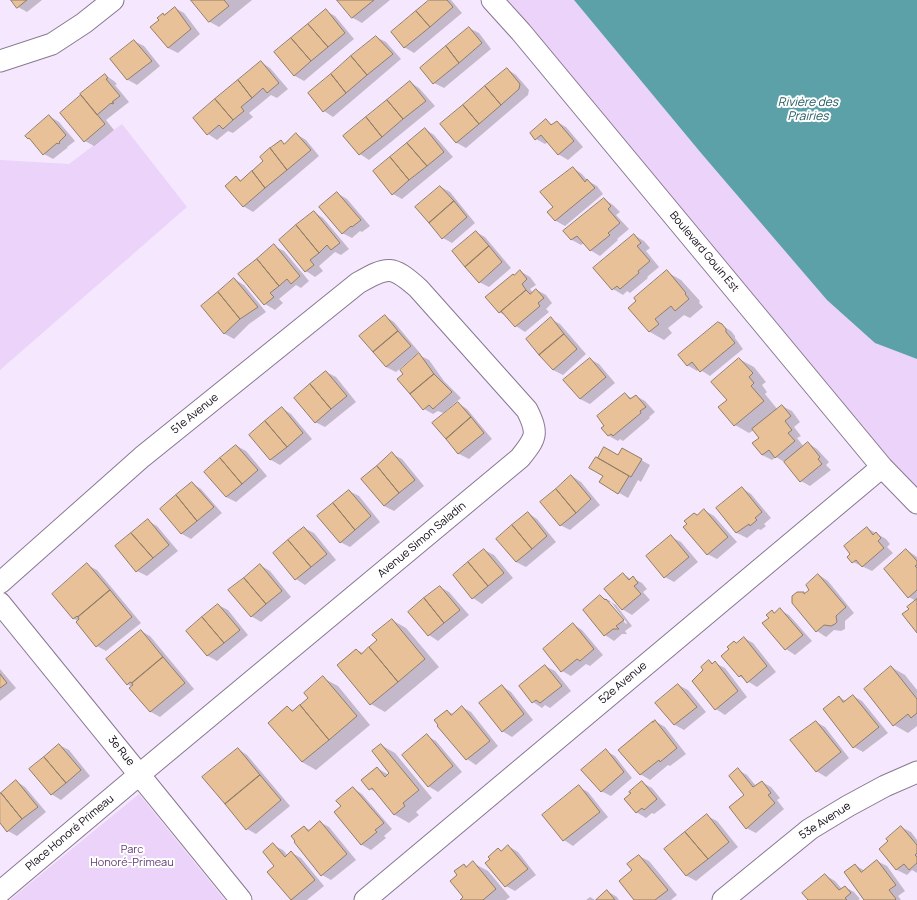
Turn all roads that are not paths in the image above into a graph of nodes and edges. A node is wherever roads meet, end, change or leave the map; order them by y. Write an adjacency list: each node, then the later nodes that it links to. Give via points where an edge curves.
1 (113, 0): 3 (street, via 52,44)
2 (492, 0): 5 (street, Boulevard Gouin Est)
3 (0, 61)
4 (403, 275): 7 (street, 51e Avenue, via 391,270 378,271 358,283 142,457); 10 (street, Avenue Simon Saladin, via 418,288 528,410 534,425 535,435 532,444 520,458)
5 (882, 467): 6 (street, Boulevard Gouin Est); 13 (street, 52e Avenue)
6 (917, 503)
7 (0, 583)
8 (0, 603): 10 (street, 3e Rue)
9 (917, 772): 14 (street, 53e Avenue, via 854,803 810,829)
10 (140, 774): 11 (street, Place Honoré Primeau); 12 (street, 3e Rue)
11 (0, 892)
12 (241, 900)
13 (365, 900)
14 (723, 900)

